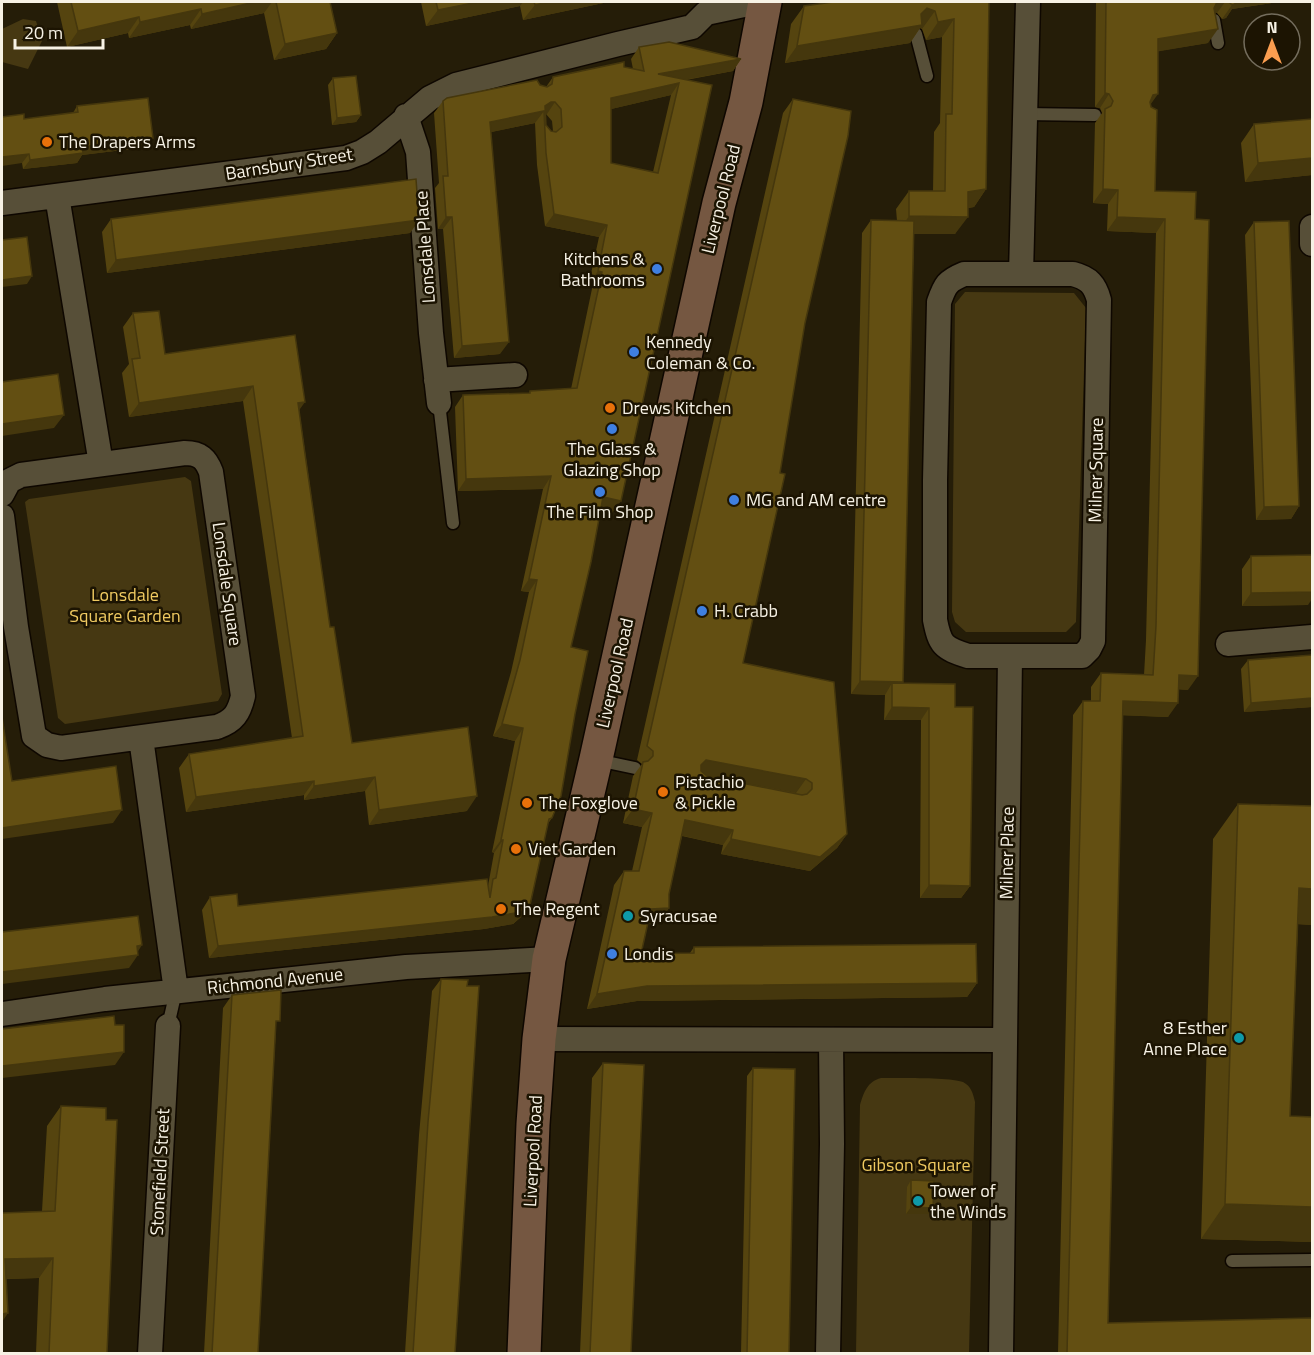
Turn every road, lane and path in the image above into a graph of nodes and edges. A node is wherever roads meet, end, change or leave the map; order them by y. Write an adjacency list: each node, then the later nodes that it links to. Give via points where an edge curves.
1 (758, 2): 10 (street, Barnsbury Street, via 706,13 692,27 533,74 456,85)
2 (765, 2): 27 (main road, Liverpool Road, via 746,102 717,214)
3 (1028, 2): 8 (street)
4 (1214, 20): 6 (lane)
5 (916, 34): 7 (lane)
6 (1218, 43)
7 (927, 76)
8 (1024, 114): 9 (lane); 15 (street)
9 (1095, 115)
10 (406, 116): 11 (street, Barnsbury Street, via 378,142 346,158); 17 (street, Lonsdale Place, via 418,152)
11 (57, 196): 12 (street, Barnsbury Street); 19 (street)
12 (2, 203)
13 (1312, 227): 14 (street)
14 (1312, 244)
15 (1022, 274): 25 (street, Milner Square, via 964,274 950,279 939,302 935,620 939,639 951,651 968,656); 25 (street, Milner Square, via 1085,277 1095,287 1099,300 1093,641 1082,656)
16 (515, 375): 17 (street)
17 (436, 380): 18 (street, Lonsdale Place)
18 (439, 403): 22 (lane)
19 (101, 464): 20 (street, Lonsdale Square, via 21,475 9,481); 26 (street, Lonsdale Square, via 196,453 207,461 212,472 243,696 240,710 230,722 217,727)
20 (2, 494)
21 (2, 516): 26 (street, Lonsdale Square, via 34,736 47,746 61,748)
22 (453, 523)
23 (1312, 637): 24 (street)
24 (1228, 644)
25 (1010, 656): 35 (street, Milner Place)
26 (141, 738): 30 (street)
27 (596, 759): 28 (lane); 29 (main road, Liverpool Road)
28 (635, 768)
29 (549, 959): 30 (street, Richmond Avenue, via 406,967); 33 (main road, Liverpool Road)
30 (176, 992): 31 (street, Richmond Avenue); 32 (lane, Stonefield Street)
31 (2, 1014)
32 (168, 1026): 38 (street, Stonefield Street)
33 (539, 1039): 34 (street); 39 (main road, Liverpool Road)
34 (831, 1040): 35 (street); 40 (street)
35 (1004, 1040): 41 (street)
36 (1312, 1260): 37 (lane)
37 (1232, 1261)
38 (150, 1353)
39 (524, 1353)
40 (828, 1353)
41 (1000, 1353)

